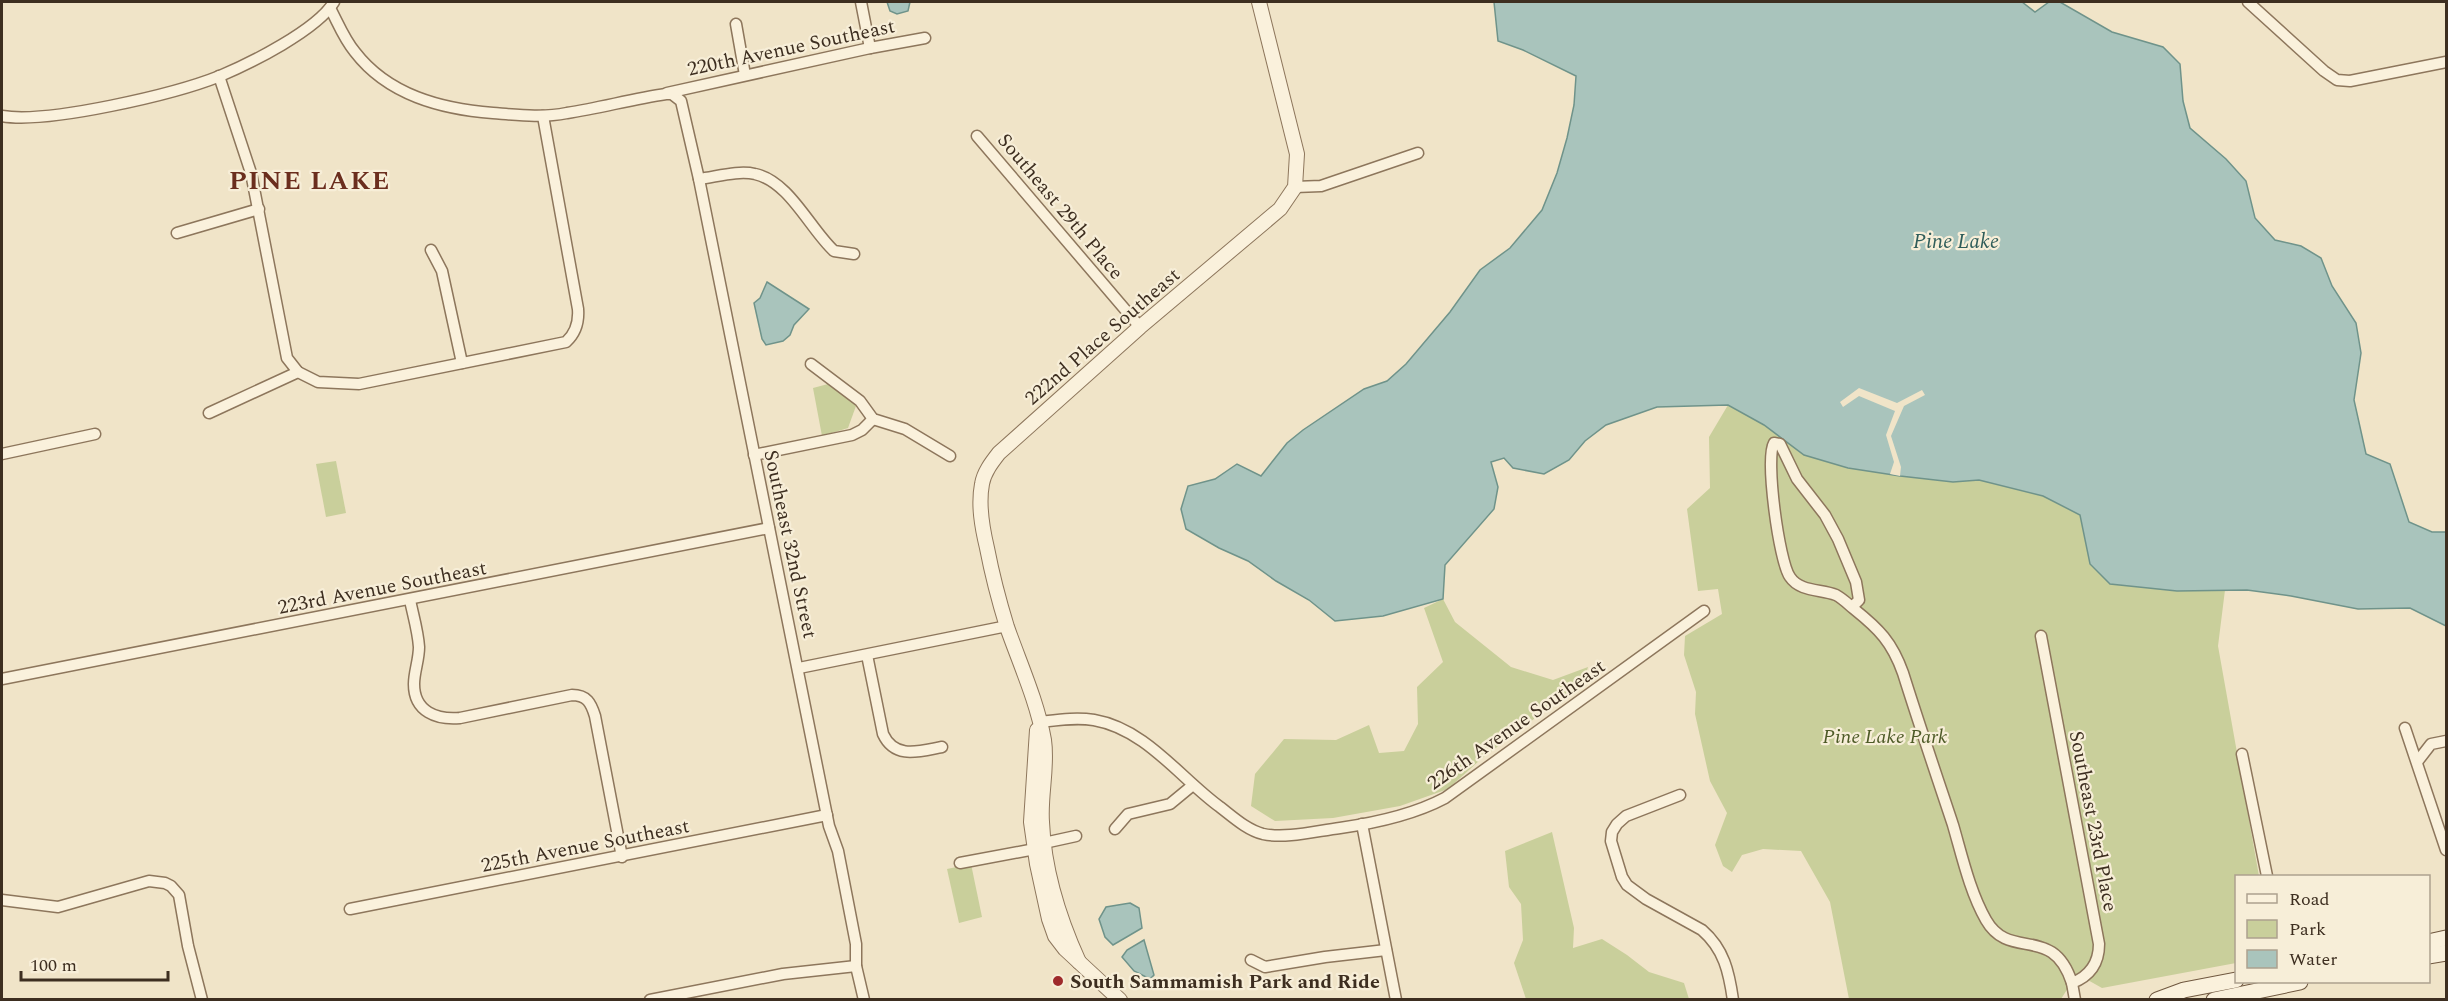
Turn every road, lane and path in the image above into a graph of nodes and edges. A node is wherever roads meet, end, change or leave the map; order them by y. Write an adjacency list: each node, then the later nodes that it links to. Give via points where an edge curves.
1 (861, 2): 7 (street)
2 (1259, 2): 18 (street, via 1295,147)
3 (2248, 2): 8 (street, via 2337,80 2350,81)
4 (332, 5): 10 (street, via 282,44); 14 (street, 220th Avenue Southeast, via 355,52 389,83 409,95 477,112)
5 (736, 24): 9 (street)
6 (925, 38): 7 (street, 220th Avenue Southeast)
7 (870, 48): 9 (street, 220th Avenue Southeast)
8 (2446, 62)
9 (745, 75): 11 (street, 220th Avenue Southeast)
10 (219, 76): 13 (street, via 138,99 33,117); 19 (street, via 252,173)
11 (666, 94): 12 (street, 220th Avenue Southeast); 14 (street, 220th Avenue Southeast)
12 (677, 97): 17 (street, Southeast 32nd Street, via 684,109)
13 (2, 116)
14 (543, 116): 24 (street, via 578,324 566,342 558,345)
15 (977, 136): 23 (street, Southeast 29th Place)
16 (1418, 153): 18 (street, via 1321,186)
17 (699, 179): 22 (street, via 742,173 763,176 788,196 834,251); 31 (street, Southeast 32nd Street)
18 (1295, 188): 23 (street, 222nd Place Southeast, via 1280,208)
19 (259, 208): 20 (street); 26 (street, via 288,358)
20 (177, 233)
21 (430, 250): 24 (street, via 442,271)
22 (855, 254)
23 (1140, 327): 37 (street, 222nd Place Southeast, via 999,453 986,472 980,496 984,536)
24 (462, 363): 26 (street, via 359,384 318,382)
25 (811, 364): 28 (street, via 860,401)
26 (298, 372): 27 (street)
27 (209, 413)
28 (873, 418): 31 (street, via 852,435); 32 (street, via 905,429)
29 (95, 434): 30 (street)
30 (2, 454)
31 (754, 455): 33 (street, Southeast 32nd Street)
32 (950, 456)
33 (769, 528): 34 (street, 223rd Avenue Southeast); 40 (street, Southeast 32nd Street)
34 (410, 600): 41 (street, 223rd Avenue Southeast); 56 (street, via 418,644 414,690 423,709 441,719 452,719 573,695 581,695 590,702)
35 (1852, 607): 35 (street, via 1859,600 1856,582 1838,539 1825,514 1797,479 1780,444 1774,443 1774,507 1785,567 1791,579 1804,588 1837,595); 69 (street, via 1887,639 1896,653 1986,920 2004,940 2041,946 2056,955 2065,964)
36 (1704, 611): 51 (street, 226th Avenue Southeast, via 1445,798 1423,809)
37 (1007, 627): 39 (street); 42 (street, 222nd Place Southeast)
38 (2041, 636): 69 (street, Southeast 23rd Place, via 2099,944 2093,968)
39 (867, 655): 40 (street); 45 (street, via 887,743 907,753)
40 (799, 668): 50 (street, Southeast 32nd Street)
41 (2, 679)
42 (1039, 722): 48 (street, via 1093,720 1118,727 1136,736); 54 (street, via 1031,805)
43 (2405, 728): 47 (street)
44 (2446, 741): 47 (street, via 2431,744)
45 (942, 747)
46 (2242, 754): 58 (street)
47 (2417, 762): 55 (street)
48 (1193, 785): 51 (street, 226th Avenue Southeast, via 1242,824 1260,833 1284,835); 52 (street, via 1170,804 1128,814)
49 (1680, 795): 76 (street, via 1626,816 1612,832 1613,850 1622,878 1634,892 1710,938 1727,967)
50 (827, 815): 56 (street, 225th Avenue Southeast); 67 (street, Southeast 32nd Street, via 856,944)
51 (1362, 824): 63 (street)
52 (1115, 829)
53 (1076, 836): 54 (street)
54 (1039, 846): 57 (street); 74 (street, via 1046,906 1055,936)
55 (2446, 850)
56 (622, 857): 60 (street, 225th Avenue Southeast)
57 (960, 863)
58 (2267, 875)
59 (2, 900): 71 (street, via 58,907 150,881 171,886 179,895)
60 (350, 909)
61 (2446, 938): 62 (main road)
62 (2430, 942)
63 (1386, 950): 66 (street, via 1264,968); 75 (street)
64 (2446, 952): 65 (main road)
65 (2430, 956)
66 (1251, 960)
67 (856, 966): 72 (street, via 783,974); 73 (street, Southeast 32nd Street)
68 (2235, 980): 78 (main road)
69 (2072, 983): 77 (street)
70 (2290, 983): 79 (main road)
71 (202, 999)
72 (650, 999)
73 (864, 999)
74 (1120, 999)
75 (1396, 999)
76 (1733, 999)
77 (2075, 999)
78 (2157, 999)
79 (2214, 999)

